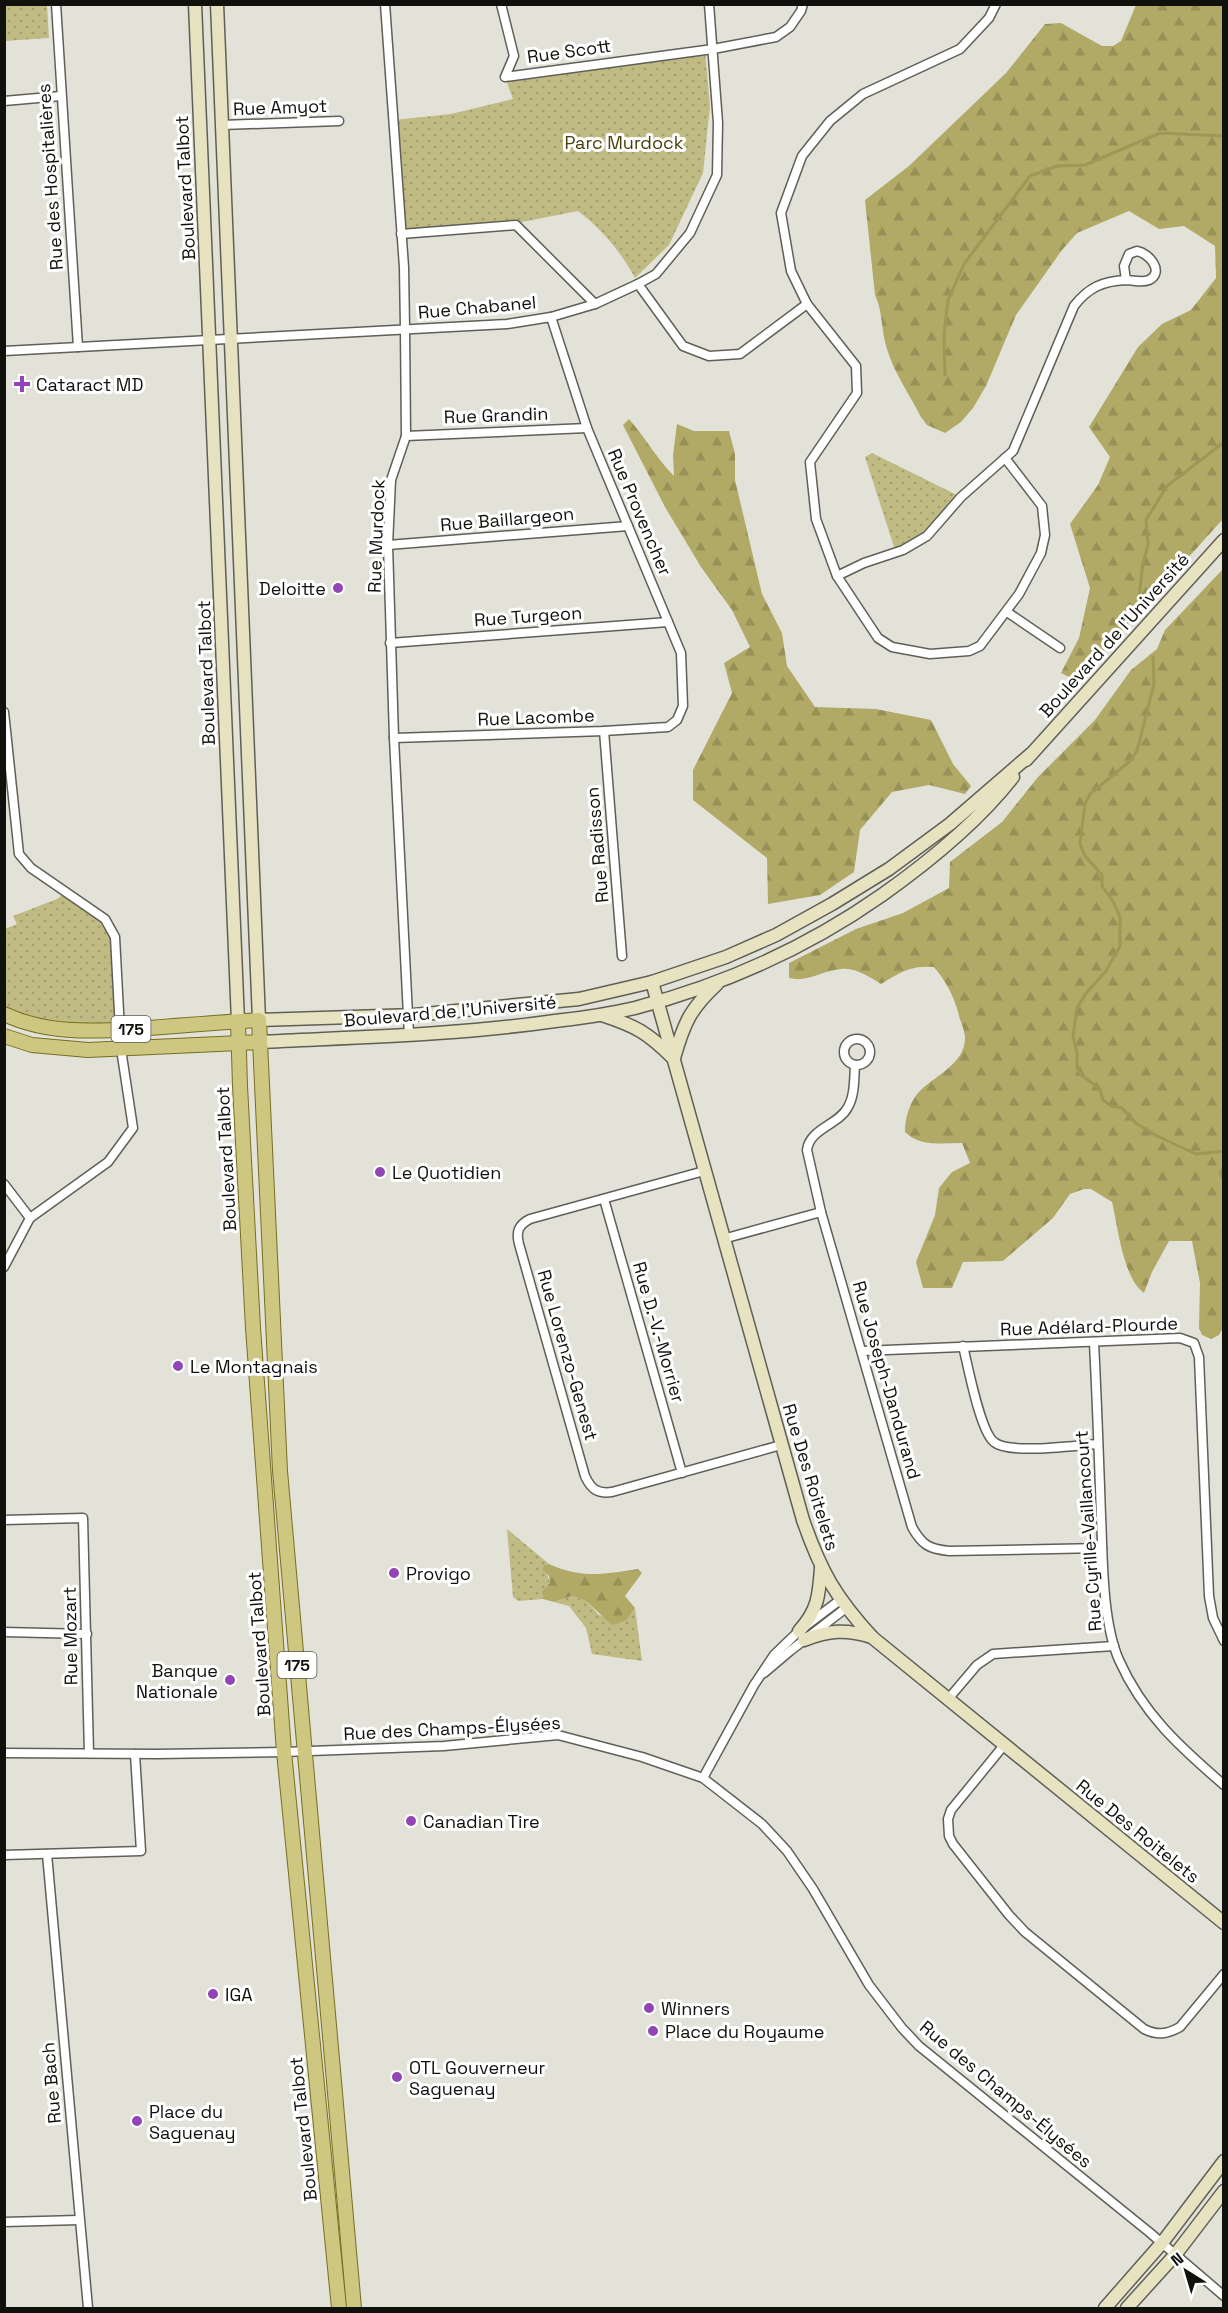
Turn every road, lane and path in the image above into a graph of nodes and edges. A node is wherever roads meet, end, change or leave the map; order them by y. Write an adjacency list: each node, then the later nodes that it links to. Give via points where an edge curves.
1 (56, 4): 10 (street, Rue des Hospitalières)
2 (195, 4): 22 (main road, Boulevard Talbot)
3 (217, 4): 13 (main road, Boulevard Talbot)
4 (385, 4): 14 (street, Rue Murdock)
5 (501, 4): 9 (street, Rue Scott, via 514,56 505,77)
6 (709, 4): 9 (street, Rue Chabanel)
7 (803, 4): 9 (street, via 790,27 776,37)
8 (996, 4): 18 (street, via 989,18 960,50 863,94 830,121 802,156 781,213 791,271)
9 (713, 50): 16 (street, Rue Chabanel, via 717,175 690,233 656,274)
10 (61, 96): 11 (street); 23 (street, Rue des Hospitalières)
11 (4, 101)
12 (339, 121): 13 (street, Rue Amyot)
13 (222, 125): 21 (main road, Boulevard Talbot)
14 (401, 234): 17 (street, via 516,225); 20 (street, Rue Murdock)
15 (1126, 280): 27 (street, via 1090,288 1074,306 1013,451)
16 (638, 284): 17 (street, Rue Chabanel); 18 (street, via 683,346 709,356 740,354)
17 (595, 304): 19 (street, Rue Chabanel)
18 (807, 304): 31 (street, via 856,366 857,393 810,462 816,519)
19 (551, 317): 20 (street, Rue Chabanel, via 507,324); 25 (street, Rue Provencher)
20 (405, 329): 21 (street, Rue Chabanel); 26 (street, Rue Murdock)
21 (231, 339): 22 (street, Rue Chabanel); 48 (main road, Boulevard Talbot)
22 (210, 340): 23 (street, Rue Chabanel); 49 (main road, Boulevard Talbot)
23 (78, 347): 24 (street, Rue Chabanel)
24 (4, 351)
25 (587, 428): 26 (street, Rue Grandin); 28 (street, Rue Provencher)
26 (406, 436): 30 (street, Rue Murdock, via 391,480)
27 (1005, 458): 31 (street, via 961,497 927,536 903,550); 32 (street, via 1042,506 1045,535 1041,553)
28 (628, 526): 30 (street, Rue Baillargeon); 33 (street, Rue Provencher)
29 (1224, 540): 40 (main road, Boulevard de l'Université)
30 (388, 545): 34 (street, Rue Murdock)
31 (837, 576): 32 (street, via 878,638 892,647 930,654 969,651 980,646)
32 (1007, 612): 35 (street)
33 (668, 622): 34 (street, Rue Turgeon); 37 (street, Rue Provencher, via 681,653 683,706)
34 (390, 643): 39 (street, Rue Murdock)
35 (1060, 648)
36 (4, 712): 50 (street, via 19,854 31,868 105,919 115,937)
37 (677, 720): 38 (street, Rue Lacombe, via 668,727)
38 (604, 731): 39 (street, Rue Lacombe); 41 (street, Rue Radisson)
39 (394, 738): 46 (street, Rue Murdock)
40 (1031, 754): 42 (main road, Boulevard de l'Université, via 999,796 902,881 808,941); 43 (main road, Boulevard de l'Université, via 950,824 889,869 832,904 726,957)
41 (622, 956)
42 (722, 980): 44 (main road, Boulevard de l'Université); 56 (main road, via 685,1023)
43 (652, 982): 44 (main road, Rue Des Roitelets); 46 (main road, Boulevard de l'Université, via 579,999)
44 (658, 1001): 47 (main road, Boulevard de l'Université); 56 (main road, Rue Des Roitelets)
45 (4, 1014): 50 (main road, Boulevard de l'Université / 175, via 63,1030)
46 (409, 1015): 48 (main road, Boulevard de l'Université); 51 (street, Rue Murdock)
47 (600, 1015): 51 (main road, Boulevard de l'Université, via 508,1028); 56 (main road, via 633,1025)
48 (259, 1020): 49 (main road, Boulevard de l'Université / 175); 53 (main road, Boulevard Talbot / 175)
49 (238, 1021): 50 (main road, Boulevard de l'Université / 175); 54 (main road, Boulevard Talbot / 175)
50 (120, 1030): 55 (street)
51 (410, 1035): 53 (main road, Boulevard de l'Université)
52 (4, 1036): 55 (main road, Boulevard de l'Université / 175, via 32,1045)
53 (260, 1042): 54 (main road, Boulevard de l'Université / 175); 83 (main road, Boulevard Talbot / 175, via 279,1459)
54 (239, 1043): 55 (main road, Boulevard de l'Université / 175); 84 (main road, Boulevard Talbot / 175, via 253,1328)
55 (121, 1049): 62 (street, via 133,1128 108,1162)
56 (674, 1059): 58 (main road, Rue Des Roitelets)
57 (855, 1065): 61 (street, Rue Joseph-Dandurand, via 849,1105 839,1119 808,1143)
58 (704, 1171): 60 (street, Rue Lorenzo-Genest); 63 (main road, Rue Des Roitelets)
59 (4, 1184): 62 (street)
60 (604, 1199): 70 (street, Rue D.-V.-Morrier); 70 (street, Rue Lorenzo-Genest, via 523,1222 517,1235 519,1244 590,1485 603,1494)
61 (821, 1212): 63 (street); 67 (street, Rue Joseph-Dandurand)
62 (30, 1218): 64 (street)
63 (723, 1239): 69 (main road, Rue Des Roitelets)
64 (4, 1267)
65 (1094, 1342): 66 (street, Rue Adélard-Plourde); 68 (street, Rue Cyrille-Vaillancourt); 79 (street, Rue Adélard-Plourde, via 1180,1338 1188,1339 1198,1349 1208,1584 1213,1618)
66 (963, 1346): 67 (street, Rue Adélard-Plourde); 68 (street, via 984,1428 993,1442 1009,1449)
67 (862, 1351): 72 (street, Rue Joseph-Dandurand, via 912,1527 925,1546 949,1551)
68 (1098, 1444): 72 (street, Rue Cyrille-Vaillancourt)
69 (781, 1445): 70 (street, Rue Lorenzo-Genest); 73 (main road, Rue Des Roitelets)
70 (682, 1473)
71 (4, 1520): 76 (street, Rue Mozart, via 83,1518)
72 (1102, 1548): 80 (street, Rue Cyrille-Vaillancourt)
73 (821, 1568): 74 (main road, Rue Des Roitelets); 77 (main road, via 818,1603)
74 (843, 1604): 77 (street); 78 (main road, Rue Des Roitelets)
75 (4, 1632): 76 (street)
76 (87, 1634): 86 (street, Rue Mozart)
77 (801, 1636): 78 (main road, via 844,1630); 88 (street, via 754,1685)
78 (873, 1638): 81 (main road, Rue Des Roitelets)
79 (1224, 1641)
80 (1114, 1646): 81 (street, via 993,1654 977,1665); 89 (street, Rue Cyrille-Vaillancourt, via 1150,1714)
81 (949, 1698): 82 (main road, Rue Des Roitelets)
82 (1005, 1744): 92 (main road, Rue Des Roitelets); 93 (street, via 951,1810 948,1827 953,1844 1009,1915 1042,1946 1154,2034 1180,2027)
83 (305, 1751): 84 (street, Rue des Champs-Élysées); 88 (street, Rue des Champs-Élysées, via 444,1746 558,1735); 103 (main road, Boulevard Talbot / 175)
84 (284, 1752): 87 (street, Rue des Champs-Élysées); 102 (main road, Boulevard Talbot / 175)
85 (4, 1753): 86 (street, Rue des Champs-Élysées)
86 (89, 1753): 87 (street, Rue des Champs-Élysées)
87 (135, 1754): 91 (street, via 141,1851)
88 (703, 1778): 98 (street, Rue des Champs-Élysées, via 762,1824 787,1851 869,1985 919,2046)
89 (1224, 1785)
90 (4, 1854): 91 (street)
91 (47, 1854): 96 (street, Rue Bach)
92 (1224, 1923)
93 (1224, 1974)
94 (1224, 2161): 98 (main road)
95 (1224, 2191): 99 (main road)
96 (79, 2220): 97 (street); 101 (street, Rue Bach)
97 (4, 2222)
98 (1162, 2243): 99 (street, Rue des Champs-Élysées); 104 (main road)
99 (1175, 2255): 100 (street, Rue des Champs-Élysées); 105 (main road)
100 (1224, 2296)
101 (88, 2308)
102 (339, 2308)
103 (354, 2308)
104 (1105, 2308)
105 (1127, 2308)

